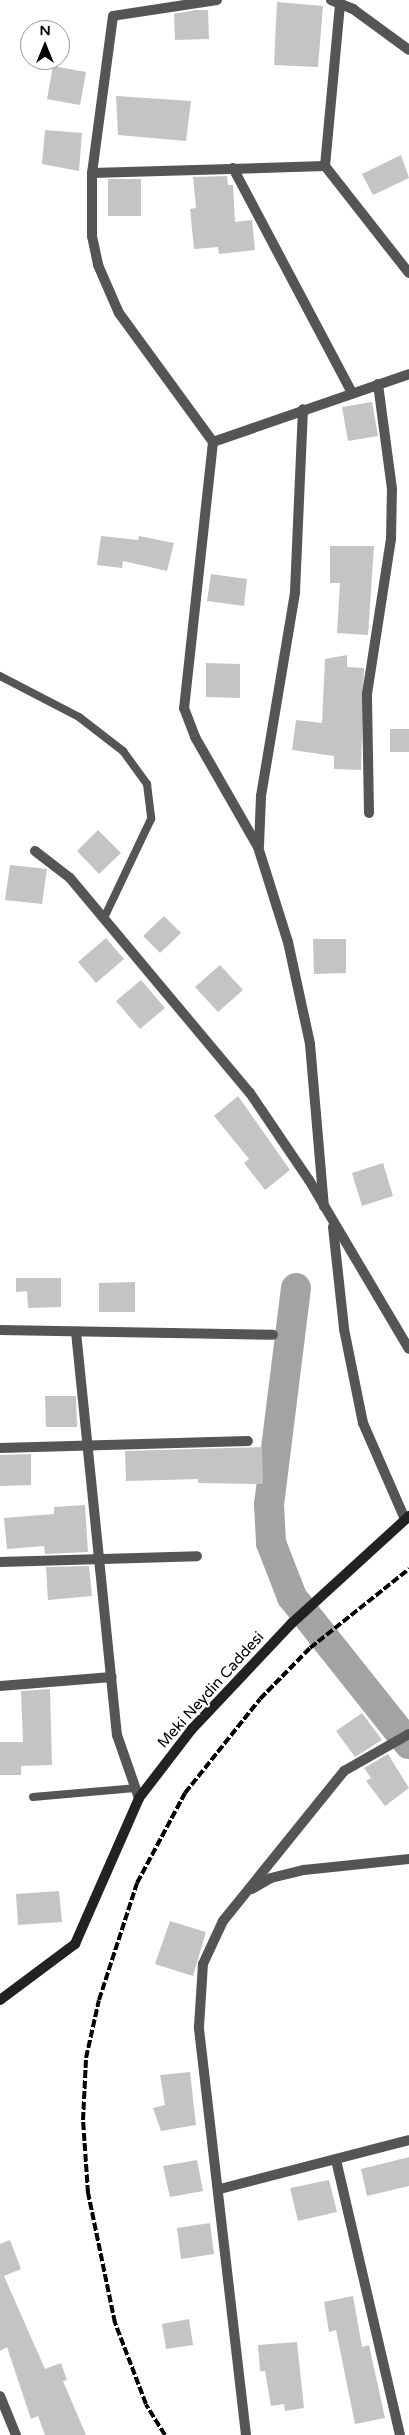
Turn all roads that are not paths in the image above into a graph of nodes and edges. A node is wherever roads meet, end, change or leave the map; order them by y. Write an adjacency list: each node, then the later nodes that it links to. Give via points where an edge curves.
1 (217, 0): 6 (street, via 113,16)
2 (336, 2): 3 (street); 4 (street)
3 (409, 50)
4 (325, 166): 5 (street); 7 (street)
5 (233, 168): 6 (street); 10 (street)
6 (92, 173): 12 (street, via 92,236 98,265 119,313)
7 (409, 272)
8 (409, 374): 9 (street)
9 (378, 384): 10 (street); 14 (street, via 392,488 390,539 367,694)
10 (352, 393): 11 (street)
11 (303, 409): 12 (street); 15 (street, via 295,592 261,796)
12 (213, 442): 15 (street, via 184,708 195,738)
13 (0, 676): 17 (lane, via 79,717 123,751 147,784 151,819)
14 (370, 813)
15 (258, 847): 18 (street, via 288,942 310,1044)
16 (35, 851): 17 (street, via 70,878)
17 (104, 918): 18 (street, via 250,1094)
18 (324, 1206): 19 (street)
19 (332, 1221): 23 (street); 27 (street, via 344,1329 363,1423)
20 (0, 1330): 21 (street)
21 (76, 1332): 22 (street); 25 (street)
22 (273, 1335)
23 (409, 1349)
24 (248, 1441): 25 (street)
25 (89, 1445): 26 (street); 29 (street)
26 (0, 1448)
27 (407, 1517): 34 (street, Meki Neydin Caddesi, via 292,1624 192,1729)
28 (197, 1556): 29 (street)
29 (100, 1557): 30 (street); 31 (street)
30 (0, 1562)
31 (112, 1677): 32 (street); 34 (street, via 117,1735)
32 (0, 1686)
33 (409, 1734): 37 (street, via 344,1771)
34 (137, 1793): 35 (lane); 38 (street, Meki Neydin Caddesi, via 75,1944)
35 (34, 1798)
36 (409, 1859): 37 (street, via 304,1870 271,1878)
37 (244, 1894): 41 (street, via 223,1921 203,1964 199,2027)
38 (0, 2000)
39 (409, 2140): 40 (street)
40 (336, 2160): 41 (street); 45 (street)
41 (220, 2189): 44 (street)
42 (0, 2396): 43 (street)
43 (16, 2435)
44 (246, 2435)
45 (400, 2435)

